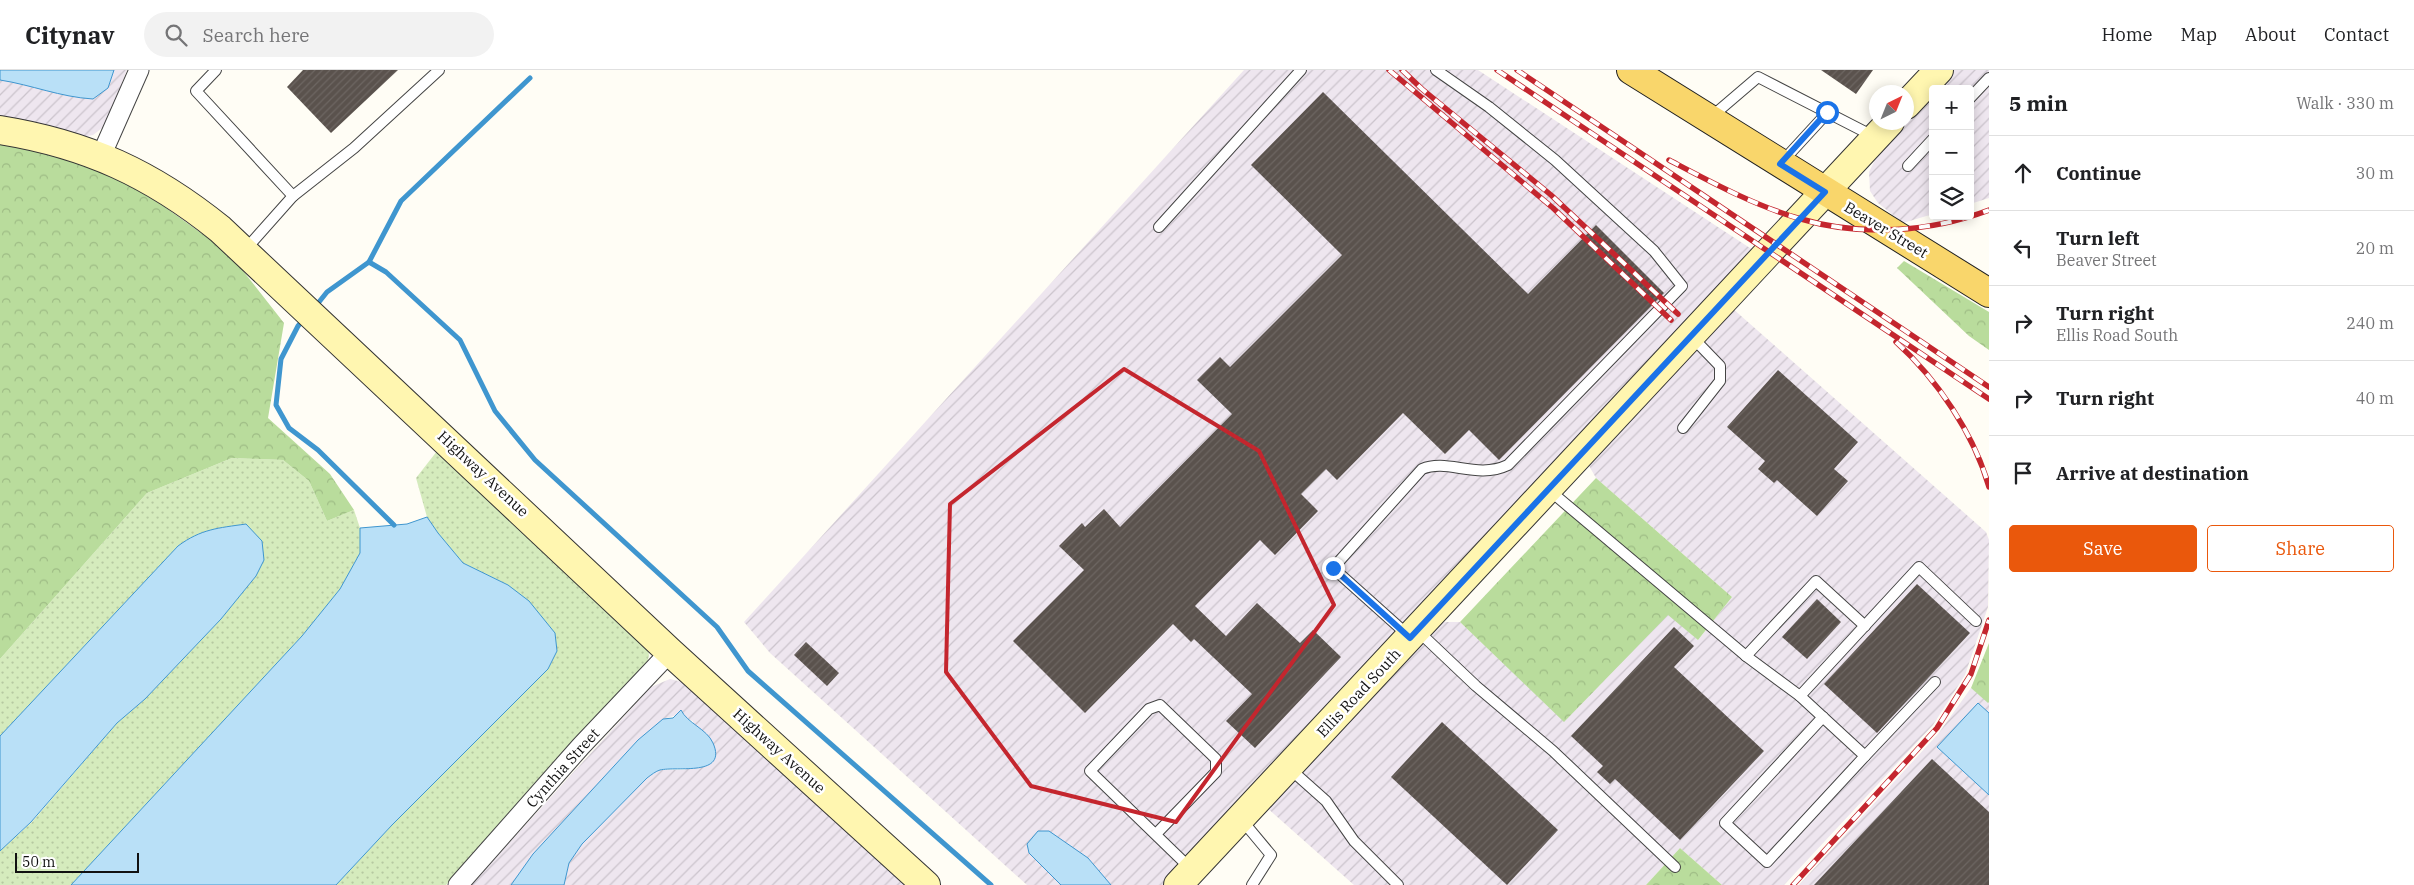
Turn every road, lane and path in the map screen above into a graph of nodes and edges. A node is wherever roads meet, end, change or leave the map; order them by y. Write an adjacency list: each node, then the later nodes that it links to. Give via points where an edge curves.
1 (139, 70): 17 (street)
2 (216, 70): 21 (lane, via 196,91)
3 (439, 70): 21 (lane, via 354,148)
4 (1301, 70): 22 (lane)
5 (1436, 70): 30 (lane, via 1555,160 1654,251 1682,286 1508,465 1479,472 1430,465 1422,469 1333,568)
6 (1631, 70): 12 (main road, Beaver Street)
7 (1939, 70): 10 (street)
8 (1989, 78): 9 (lane)
9 (1974, 94)
10 (1914, 97)
11 (1827, 112): 12 (lane, via 1758,77); 13 (lane); 18 (lane)
12 (1709, 120): 18 (main road, Beaver Street)
13 (1869, 126)
14 (0, 130): 17 (street, Highway Avenue)
15 (1883, 130): 20 (street, Ellis Road South)
16 (1929, 143): 19 (lane)
17 (102, 156): 23 (street, Highway Avenue, via 162,186)
18 (1780, 164): 20 (main road, Beaver Street)
19 (1908, 166)
20 (1825, 192): 24 (main road, Beaver Street); 25 (street, Ellis Road South)
21 (294, 196): 23 (lane)
22 (1159, 227)
23 (245, 250): 31 (street, Highway Avenue)
24 (1989, 293)
25 (1692, 337): 26 (lane, via 1720,366 1720,381); 27 (street, Ellis Road South)
26 (1683, 428)
27 (1549, 490): 30 (street, Ellis Road South); 32 (lane)
28 (1976, 621): 29 (lane, via 1919,567)
29 (1865, 626): 32 (lane, via 1816,581); 34 (lane)
30 (1414, 634): 37 (street, Ellis Road South); 40 (lane, via 1553,751)
31 (670, 652): 42 (street, Cynthia Street, via 581,746); 43 (street, Highway Avenue)
32 (1746, 656): 34 (lane)
33 (1936, 682): 36 (lane)
34 (1800, 696): 35 (lane)
35 (1822, 717): 36 (lane); 36 (lane, via 1725,823 1767,862)
36 (1865, 756)
37 (1288, 768): 38 (street, Ellis Road South); 45 (lane, via 1326,802 1354,841)
38 (1240, 819): 41 (street, Ellis Road South); 44 (lane, via 1271,855)
39 (1156, 834): 39 (lane, via 1090,771 1149,709 1160,705 1216,759 1216,772); 41 (lane)
40 (1675, 867)
41 (1185, 877)
42 (458, 885)
43 (926, 885)
44 (1252, 885)
45 (1398, 885)

